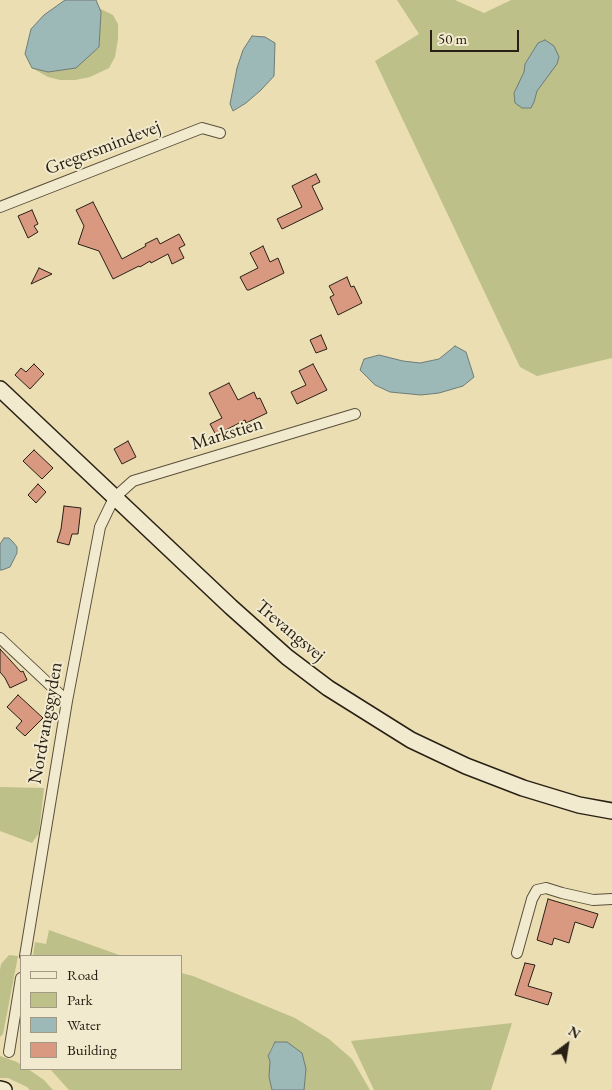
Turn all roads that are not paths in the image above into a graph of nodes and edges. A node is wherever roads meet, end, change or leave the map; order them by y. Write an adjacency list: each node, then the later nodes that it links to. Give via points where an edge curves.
1 (220, 133): 2 (street, Gregersmindevej, via 202,128)
2 (0, 207)
3 (0, 389): 5 (street, Trevangsvej)
4 (355, 414): 5 (street, Markstien, via 133,481)
5 (114, 498): 7 (street, Nordvangsgyden, via 100,527); 8 (street, Trevangsvej, via 287,656 371,716 411,740 466,766 523,788)
6 (0, 638): 7 (street)
7 (67, 701): 11 (street, Nordvangsgyden)
8 (612, 811)
9 (612, 899): 10 (street, via 592,900 546,888 537,890)
10 (517, 953)
11 (25, 955)
12 (20, 984): 13 (street)
13 (9, 1052)
14 (0, 1089): 15 (street)
15 (4, 1090)

